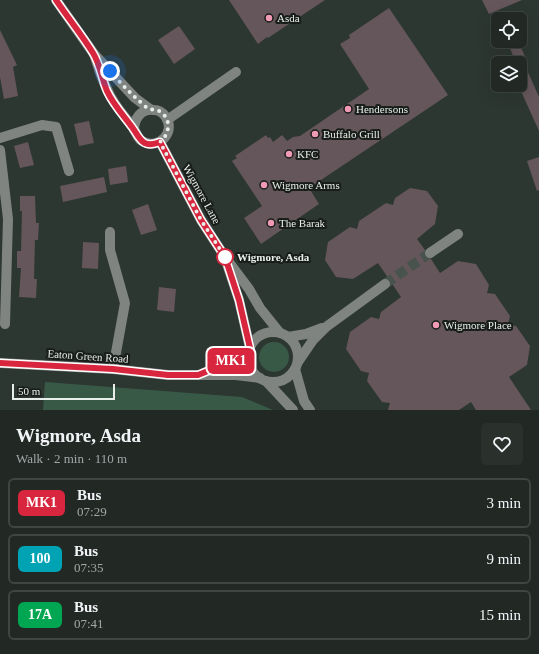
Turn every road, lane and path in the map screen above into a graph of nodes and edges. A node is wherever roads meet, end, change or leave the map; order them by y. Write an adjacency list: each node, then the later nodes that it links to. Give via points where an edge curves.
1 (56, 0): 2 (street)
2 (94, 54): 4 (street); 6 (street, via 108,92)
3 (236, 72): 5 (street)
4 (150, 109): 5 (street, via 160,112); 6 (street, via 139,114)
5 (167, 120): 8 (street, via 167,135)
6 (134, 130): 8 (street, via 144,142)
7 (0, 138): 10 (street, via 42,125 56,127)
8 (160, 142): 15 (street, Wigmore Lane, via 201,220)
9 (0, 150): 11 (street)
10 (68, 171)
11 (4, 219): 17 (street)
12 (110, 232): 23 (street, via 110,250 125,303)
13 (458, 234): 14 (street)
14 (430, 253)
15 (225, 257): 19 (street, Wigmore Lane, via 260,308); 20 (street, Wigmore Lane, via 239,300)
16 (384, 284): 18 (street)
17 (5, 324)
18 (326, 327): 19 (street, via 306,334); 22 (street, via 313,340)
19 (284, 335): 20 (street, via 271,332 263,335 255,340); 22 (street, via 297,348)
20 (250, 350): 24 (street, Eaton Green Road); 25 (street, via 250,366)
21 (0, 363): 23 (street, Eaton Green Road)
22 (296, 366): 25 (street, via 291,375 279,382); 27 (street, via 304,401)
23 (113, 369): 24 (street, Eaton Green Road, via 168,375)
24 (198, 375): 25 (street, Eaton Green Road, via 236,374)
25 (263, 380): 26 (street)
26 (293, 410)
27 (310, 410)

